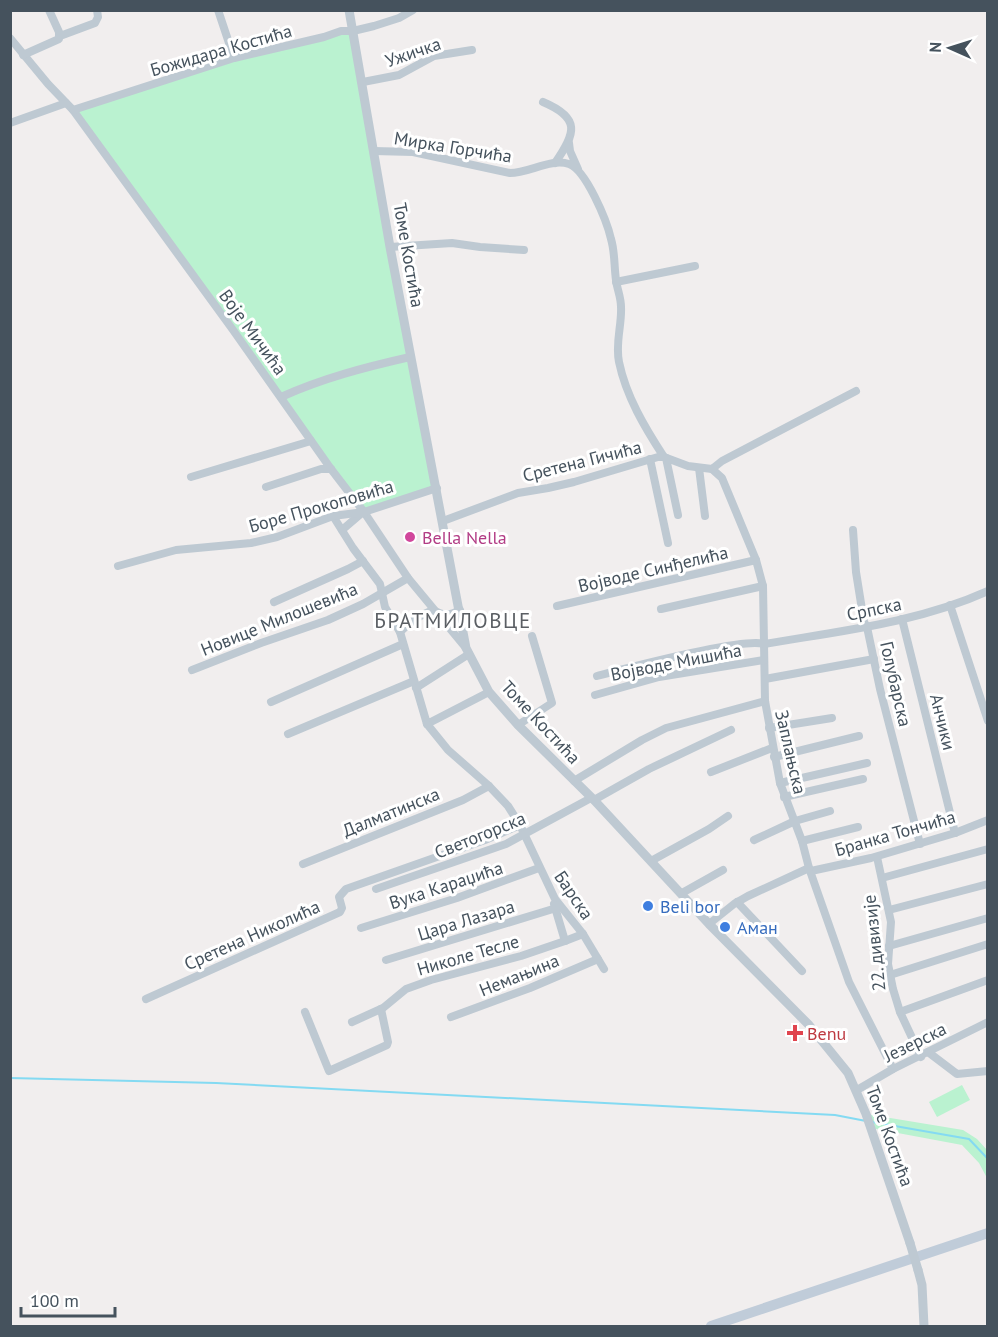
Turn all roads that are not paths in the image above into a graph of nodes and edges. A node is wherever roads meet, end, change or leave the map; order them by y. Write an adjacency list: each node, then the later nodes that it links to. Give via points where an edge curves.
1 (49, 10): 7 (street)
2 (97, 10): 7 (street, via 95,23)
3 (218, 10): 11 (street)
4 (349, 10): 6 (street, Томе Костића)
5 (413, 10): 6 (street, Божидара Костића, via 389,22)
6 (353, 31): 11 (street, Божидара Костића); 12 (street, Томе Костића)
7 (60, 36): 10 (street)
8 (10, 38): 10 (street, Воје Мичића)
9 (472, 50): 12 (street, Ужичка, via 434,56 399,75)
10 (23, 55): 14 (street, Воје Мичића)
11 (234, 58): 15 (street, Божидара Костића)
12 (363, 82): 18 (street, Томе Костића)
13 (543, 102): 17 (street, via 561,110 570,121)
14 (66, 103): 15 (street, Воје Мичића); 16 (street)
15 (73, 110): 27 (street, Воје Мичића)
16 (10, 123)
17 (569, 143): 19 (street); 20 (street)
18 (374, 151): 19 (street, Мирка Горчића, via 413,152 510,173); 21 (street, Томе Костића)
19 (555, 163): 20 (street, via 570,165)
20 (578, 171): 24 (street, via 611,238)
21 (390, 247): 22 (street, via 452,243); 25 (street, Томе Костића)
22 (524, 250)
23 (695, 266): 24 (street)
24 (616, 282): 29 (street, via 621,303 619,363 641,419)
25 (410, 357): 27 (street, via 351,371); 36 (street, Томе Костића)
26 (856, 391): 33 (street)
27 (281, 397): 28 (street, Воје Мичића)
28 (311, 441): 32 (street, Воје Мичића); 34 (street)
29 (665, 458): 30 (street, Сретена Гичића); 31 (street, Сретена Гичића); 38 (street)
30 (650, 459): 41 (street, Сретена Гичића, via 518,493); 44 (street)
31 (699, 468): 33 (street, Сретена Гичића); 40 (street)
32 (331, 469): 35 (street); 37 (street, Воје Мичића)
33 (712, 469): 45 (street, Заплањска, via 722,478)
34 (191, 477)
35 (266, 487)
36 (436, 488): 37 (street, Боре Прокоповића); 41 (street, Томе Костића)
37 (364, 512): 39 (street, Боре Прокоповића); 42 (street); 48 (street, Воје Мичића)
38 (678, 515)
39 (333, 516): 42 (street); 47 (street, Боре Прокоповића, via 251,543 176,550)
40 (705, 516)
41 (443, 521): 57 (street, Томе Костића)
42 (342, 530): 46 (street)
43 (853, 530): 59 (street, Голубарска, via 856,572)
44 (669, 543)
45 (756, 560): 49 (street, Заплањска); 54 (street, Војводе Синђелића)
46 (363, 561): 50 (street); 52 (street)
47 (118, 566)
48 (408, 578): 50 (street, Новице Милошевића); 56 (street, Воје Мичића)
49 (763, 586): 55 (street); 63 (street, Заплањска)
50 (383, 592): 60 (street, via 385,607); 67 (street, Новице Милошевића, via 328,620)
51 (987, 594): 53 (street, Српска)
52 (274, 602)
53 (950, 605): 58 (street, Српска); 76 (street)
54 (557, 606)
55 (661, 609)
56 (433, 610): 57 (street, via 442,615); 60 (street); 64 (street, Воје Мичића)
57 (460, 610): 64 (street, Томе Костића)
58 (902, 620): 59 (street, Српска); 98 (street, Анчики)
59 (867, 627): 63 (street, Српска); 65 (street, Голубарска)
60 (400, 632): 62 (street)
61 (532, 636): 78 (street, via 552,703)
62 (403, 644): 70 (street); 74 (street)
63 (764, 644): 66 (street, Заплањска); 68 (street, Српска, via 714,649)
64 (468, 651): 70 (street); 71 (street, Томе Костића)
65 (874, 658): 69 (street); 102 (street, Голубарска)
66 (764, 660): 69 (street, Заплањска); 72 (street, Војводе Мишића, via 650,679)
67 (192, 670)
68 (597, 676)
69 (765, 680): 73 (street, Заплањска)
70 (415, 685): 77 (street); 81 (street)
71 (489, 692): 77 (street); 78 (street, Томе Костића)
72 (595, 695)
73 (765, 701): 79 (street, Заплањска); 87 (street, via 666,728)
74 (271, 702)
75 (832, 718): 79 (street)
76 (987, 722)
77 (427, 724): 89 (street, via 448,750)
78 (518, 725): 87 (street, Томе Костића)
79 (769, 728): 83 (street, Заплањска)
80 (731, 729): 91 (street, Светогорска)
81 (288, 734)
82 (859, 736): 83 (street)
83 (773, 752): 85 (street); 88 (street, Заплањска)
84 (867, 763): 88 (street)
85 (711, 772)
86 (863, 779): 90 (street)
87 (574, 781): 91 (street, Томе Костића)
88 (780, 783): 90 (street, Заплањска)
89 (489, 786): 96 (street); 106 (street, Далматинска)
90 (784, 797): 95 (street, Заплањска)
91 (592, 799): 99 (street, Светогорска); 105 (street, Томе Костића)
92 (830, 812): 95 (street)
93 (728, 816): 105 (street)
94 (987, 820): 98 (street, Бранка Тончића)
95 (795, 821): 100 (street); 101 (street, Заплањска)
96 (520, 825): 99 (street); 131 (street, Сретена Николића, via 346,889 339,897 340,912)
97 (858, 827): 101 (street)
98 (955, 833): 102 (street, Бранка Тончића)
99 (525, 835): 107 (street, Барска); 112 (street, Светогорска)
100 (754, 840)
101 (802, 841): 108 (street, Заплањска)
102 (920, 844): 104 (street, Бранка Тончића)
103 (987, 849): 110 (street)
104 (877, 856): 108 (street, Бранка Тончића); 110 (street, 22. дивизије)
105 (651, 861): 113 (street, Томе Костића)
106 (303, 864)
107 (539, 868): 114 (street, Барска); 120 (street, Вука Караџића)
108 (810, 869): 115 (street, Бранка Тончића); 139 (street, Заплањска, via 849,982)
109 (723, 870): 113 (street)
110 (882, 878): 117 (street, 22. дивизије)
111 (987, 884): 117 (street)
112 (376, 889)
113 (682, 893): 119 (street, Томе Костића)
114 (555, 899): 116 (street); 121 (street, Барска)
115 (737, 902): 119 (street, Бранка Тончића); 128 (street)
116 (554, 909): 122 (street); 126 (street, Цара Лазара)
117 (889, 910): 124 (street, 22. дивизије)
118 (987, 918): 124 (street)
119 (709, 924): 141 (street, Томе Костића, via 808,1025 848,1073)
120 (362, 928)
121 (583, 934): 122 (street, Николе Тесле); 125 (street, Барска)
122 (564, 941): 132 (street, Николе Тесле, via 406,989)
123 (987, 944): 129 (street)
124 (888, 946): 129 (street, 22. дивизије)
125 (598, 959): 127 (street, Барска); 135 (street, Немањина)
126 (386, 960)
127 (604, 969)
128 (802, 971)
129 (890, 975): 134 (street, 22. дивизије)
130 (987, 980): 134 (street)
131 (146, 999)
132 (381, 1009): 133 (street, via 387,1045 329,1071); 136 (street, Николе Тесле)
133 (305, 1012)
134 (900, 1012): 138 (street, 22. дивизије)
135 (451, 1017)
136 (352, 1022)
137 (987, 1022): 138 (street, Језерска)
138 (925, 1054): 139 (street, Језерска); 140 (street, via 957,1074)
139 (893, 1070): 141 (street, Језерска)
140 (987, 1071)
141 (857, 1090): 144 (street, Томе Костића, bridge, via 918,1270)
142 (987, 1233): 143 (main road)
143 (711, 1326)
144 (924, 1326)

